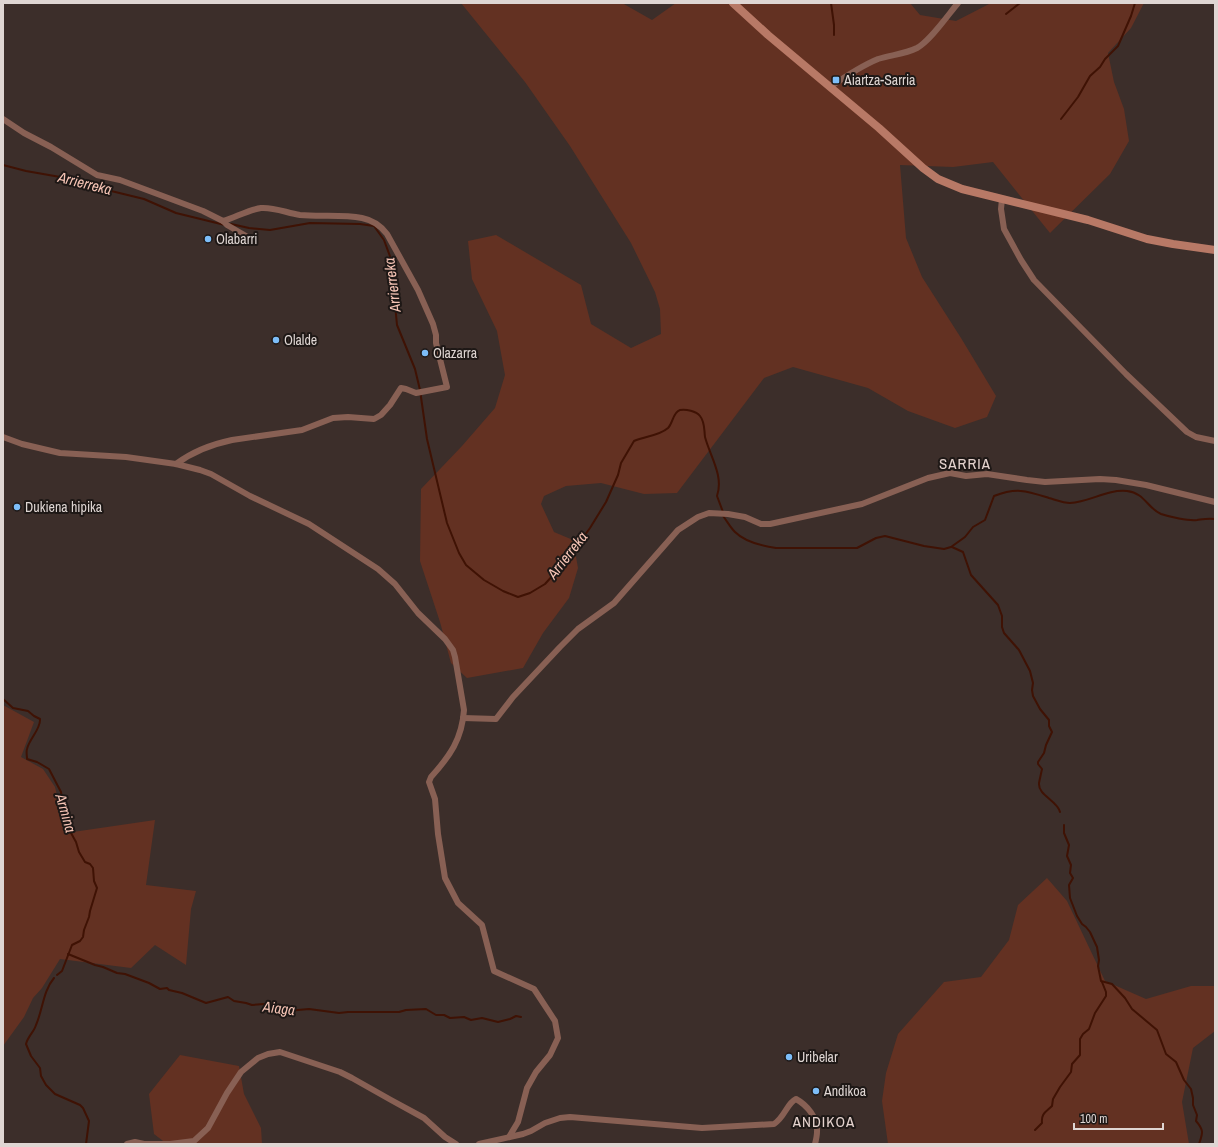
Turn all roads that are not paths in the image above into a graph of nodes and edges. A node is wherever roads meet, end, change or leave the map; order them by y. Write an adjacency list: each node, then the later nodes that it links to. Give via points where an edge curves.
1 (733, 3): 3 (street)
2 (958, 3): 3 (street, via 929,38 918,47 878,59 855,70)
3 (830, 87): 5 (street, via 934,177 948,184)
4 (3, 119): 6 (street, via 97,175 120,180 203,211)
5 (1002, 199): 8 (street, via 1088,220 1157,241); 10 (street, via 1004,229 1034,280 1187,432 1196,437)
6 (222, 221): 7 (street); 11 (street, via 261,208 299,214 362,218 374,222 382,228 418,290 433,324 447,387 416,392 401,388 381,416 374,419 333,418 302,430 222,442 186,456)
7 (246, 236)
8 (1215, 250)
9 (3, 437): 11 (street, via 60,453 126,457)
10 (1215, 441)
11 (176, 464): 13 (street, via 211,474 309,524 388,577 411,606 436,629 453,650)
12 (1215, 502): 13 (street, via 1116,480 1045,482 986,474 966,476 950,473 928,478 862,504 770,524 761,524 730,514 709,513 678,530 614,603 578,629 512,697 496,718)
13 (464, 718): 14 (street, via 453,750 429,782 435,799 445,878 458,903 482,925 494,971 534,989 555,1021 558,1038 550,1055 527,1088 518,1122)
14 (509, 1137): 17 (street); 18 (street, via 531,1131 560,1118 702,1128 774,1124 796,1099 808,1108 815,1118)
15 (127, 1144): 16 (street, via 194,1141 208,1128 241,1072 258,1058 280,1052 352,1078 424,1118)
16 (456, 1144)
17 (479, 1144)
18 (815, 1144)

